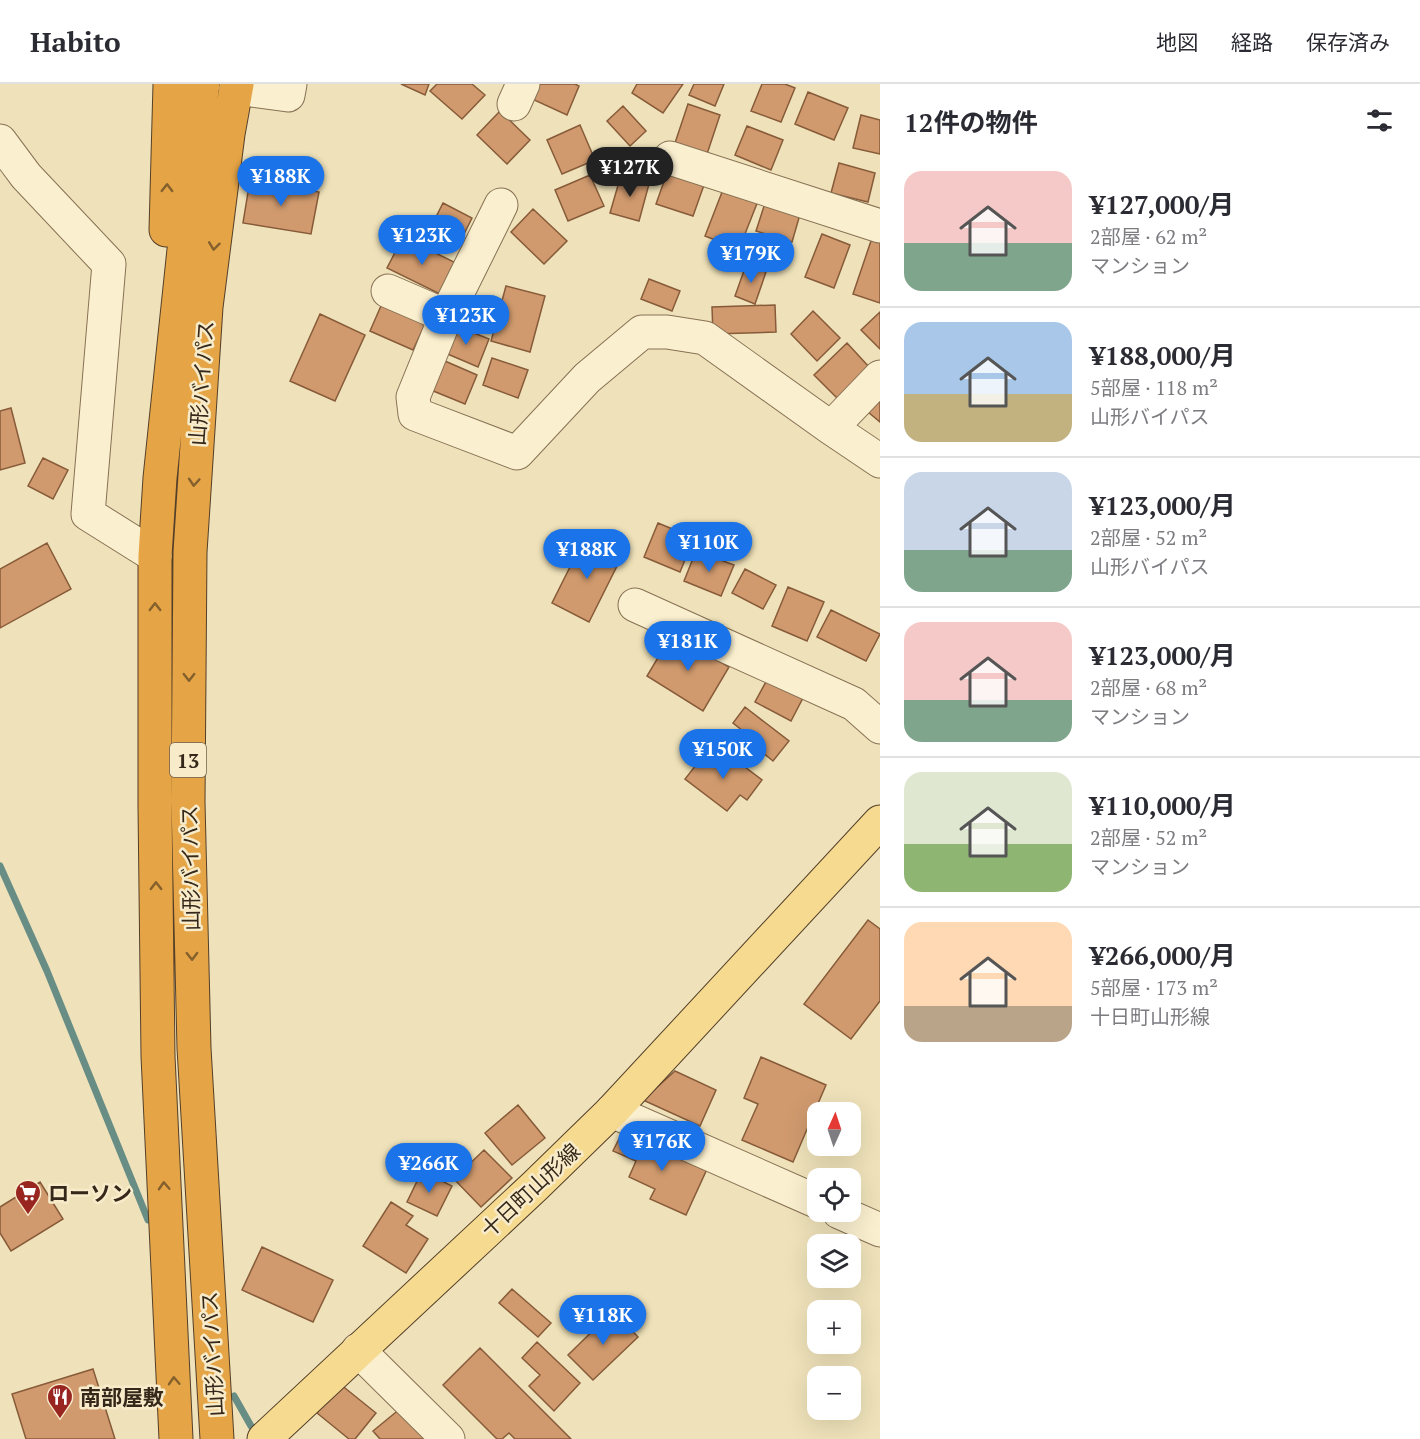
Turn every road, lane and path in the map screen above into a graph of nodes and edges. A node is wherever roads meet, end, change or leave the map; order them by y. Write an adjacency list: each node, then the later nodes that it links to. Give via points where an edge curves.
1 (170, 84): 14 (highway, one-way to 1)
2 (203, 84): 14 (highway, 山形バイパス / 13)
3 (290, 84): 4 (lane, via 288,95)
4 (237, 86): 25 (highway, 山形バイパス / 13, one-way to 25, via 206,308 190,552 188,801 194,1048)
5 (0, 141): 15 (lane, via 26,176 109,264 88,514)
6 (670, 158): 8 (lane)
7 (501, 205): 10 (lane)
8 (880, 225)
9 (388, 291): 10 (lane)
10 (446, 316): 12 (lane, via 414,397 415,414 517,453 587,378 642,332 705,338)
11 (880, 377): 12 (lane)
12 (831, 428): 13 (lane)
13 (880, 461)
14 (160, 478): 15 (highway, 山形バイパス / 13)
15 (155, 556): 24 (highway, 山形バイパス / 13, one-way to 15, via 158,1056)
16 (635, 605): 17 (lane, via 854,704)
17 (880, 727)
18 (880, 822): 19 (main road, 十日町山形線)
19 (612, 1111): 20 (lane); 23 (main road, 十日町山形線)
20 (807, 1197)
21 (861, 1222): 22 (lane)
22 (880, 1230)
23 (358, 1350): 26 (main road, 十日町山形線); 27 (lane)
24 (177, 1439)
25 (217, 1439)
26 (264, 1439)
27 (448, 1439)

